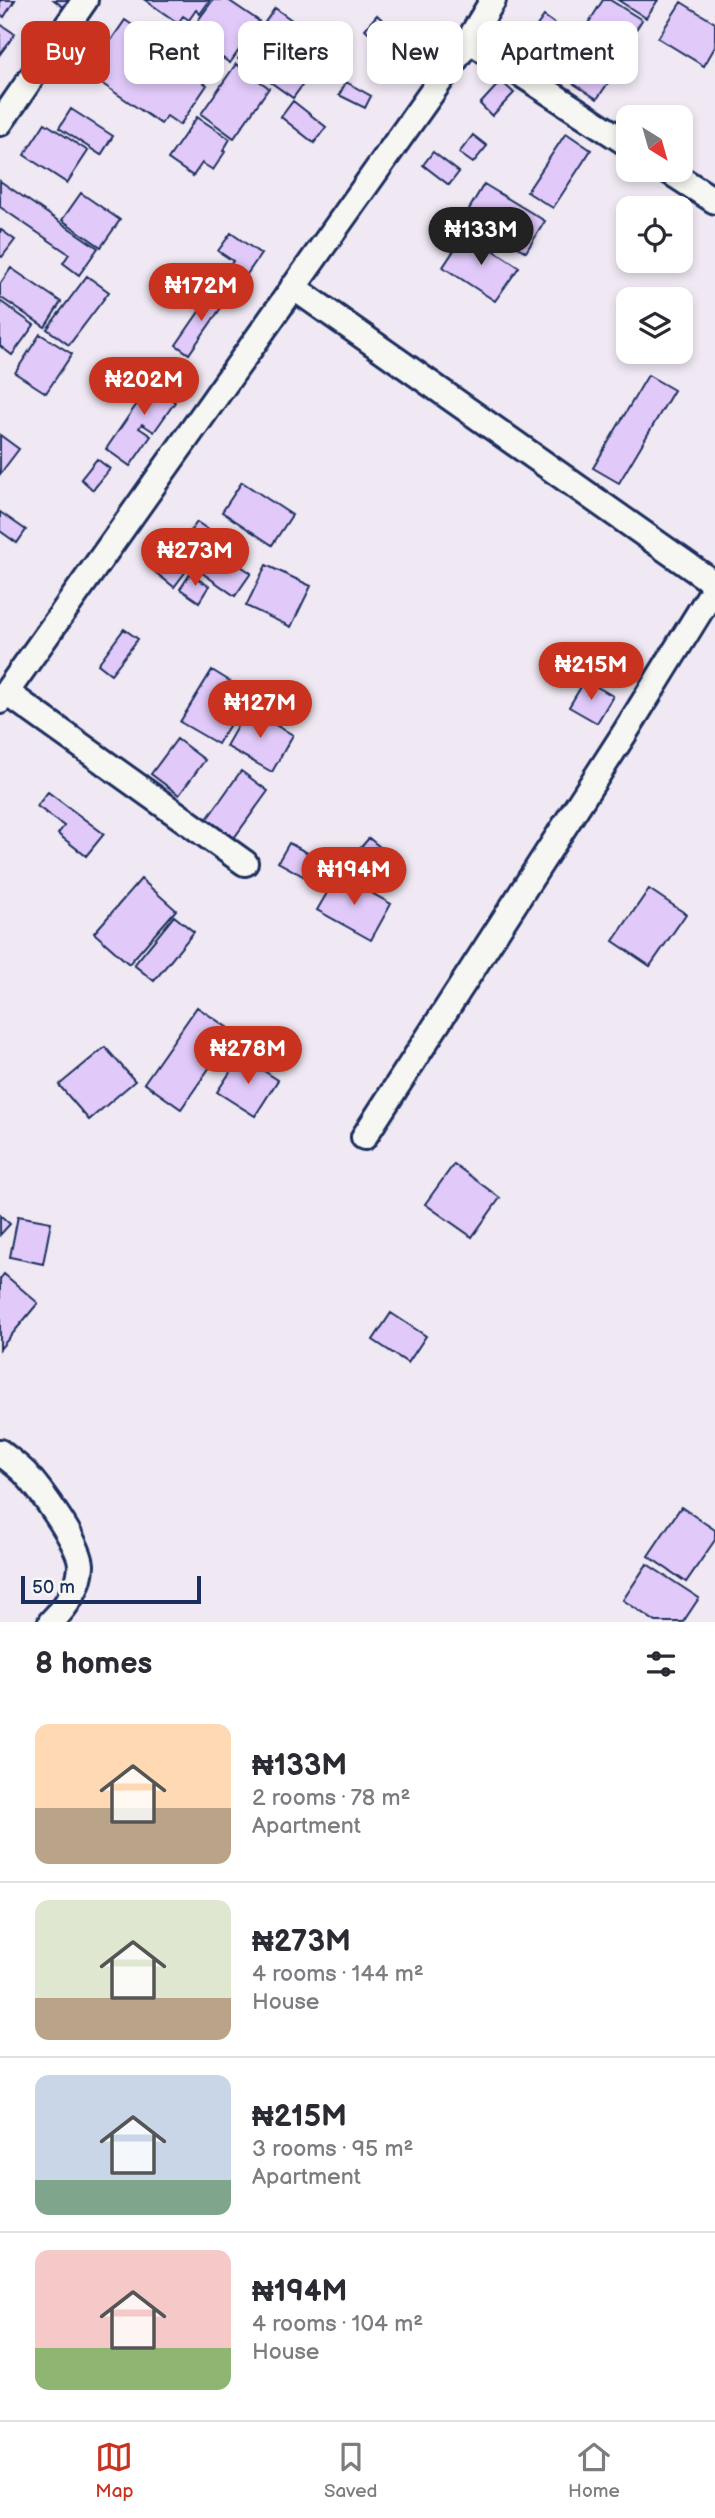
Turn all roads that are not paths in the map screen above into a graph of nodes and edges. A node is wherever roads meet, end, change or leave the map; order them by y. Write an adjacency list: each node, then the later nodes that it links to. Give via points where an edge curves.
1 (85, 0): 5 (street)
2 (468, 0): 4 (street)
3 (493, 0): 4 (street)
4 (473, 33): 6 (street); 9 (street)
5 (0, 123)
6 (616, 135)
7 (686, 182): 8 (street)
8 (715, 201)
9 (293, 287): 10 (street); 11 (street)
10 (715, 585): 13 (street, via 624,734)
11 (3, 696): 12 (street)
12 (245, 863)
13 (363, 1136)
14 (0, 1452): 15 (street, via 26,1474 55,1513 81,1564 77,1588)
15 (51, 1622)

